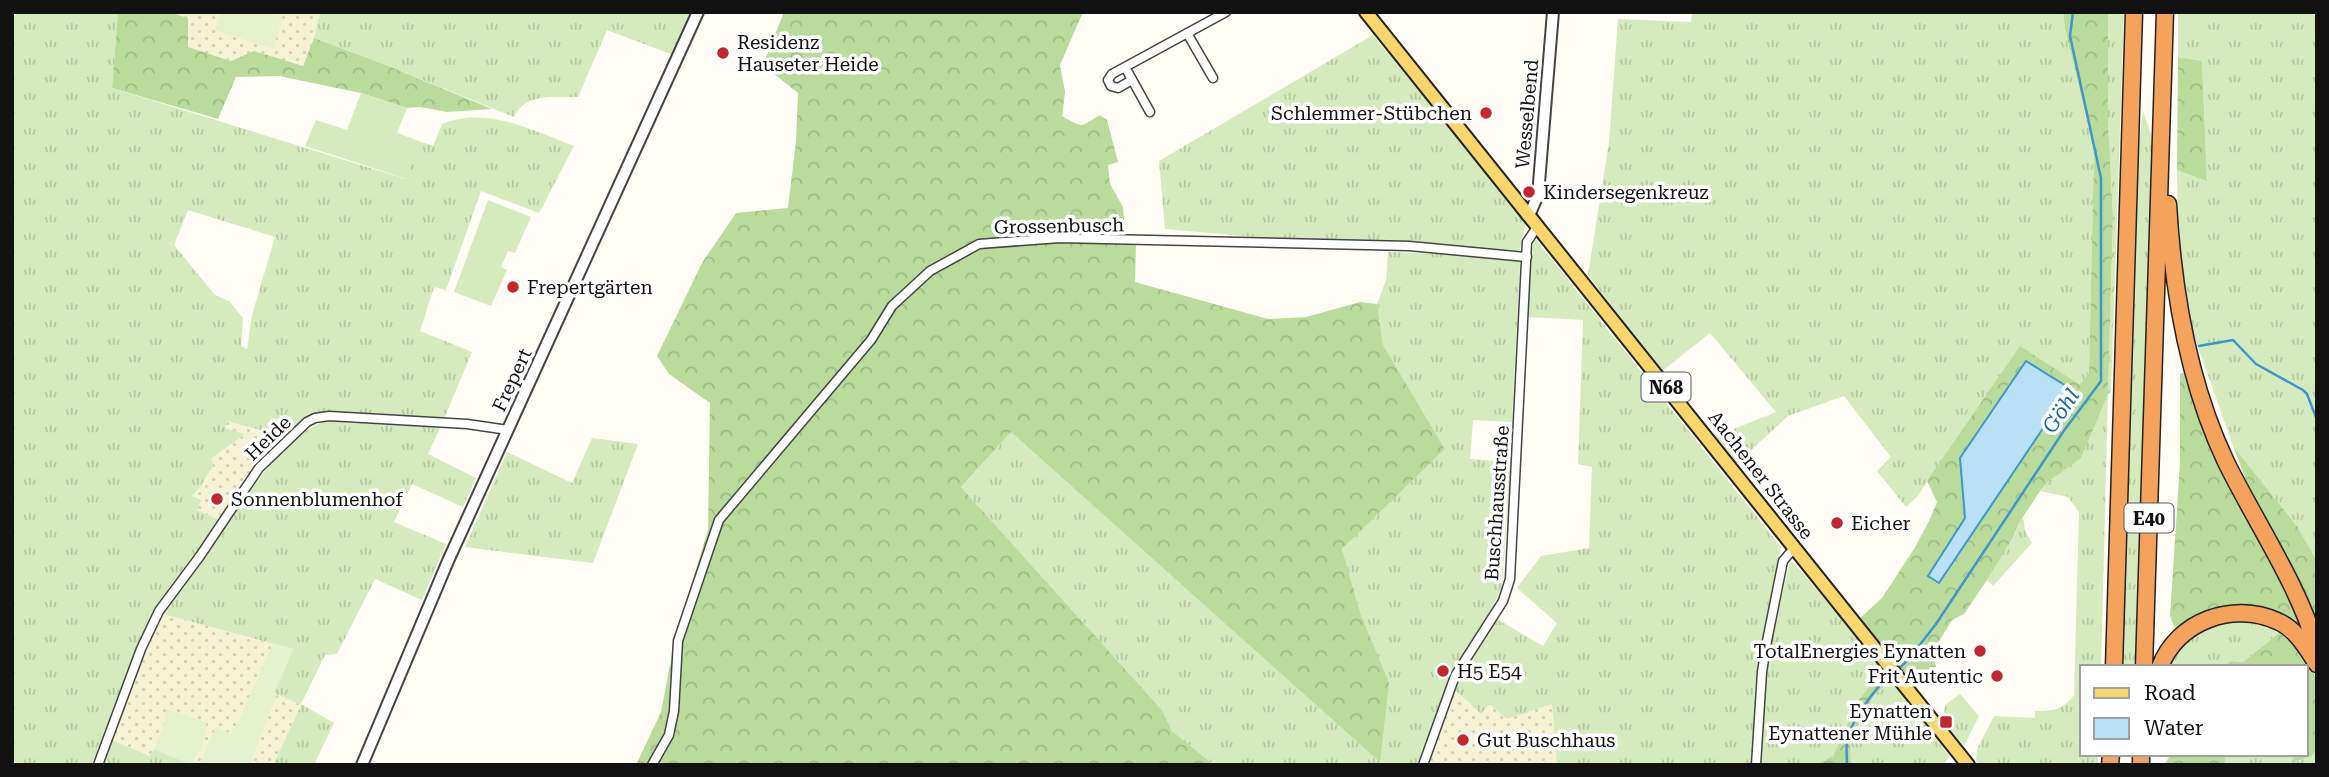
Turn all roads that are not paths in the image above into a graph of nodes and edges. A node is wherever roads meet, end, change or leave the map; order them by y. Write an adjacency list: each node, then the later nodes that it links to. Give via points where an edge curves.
1 (698, 12): 16 (street, Frepert)
2 (1226, 12): 7 (street)
3 (1366, 12): 13 (main road, Aachener Strasse / N68)
4 (1553, 12): 13 (street, Wesselbend, via 1538,195)
5 (2134, 12): 20 (highway, E40)
6 (2165, 12): 12 (highway, via 2160,159)
7 (1187, 33): 8 (street); 9 (street)
8 (1125, 67): 10 (street); 10 (street, via 1112,74 1111,86 1118,88)
9 (1213, 78)
10 (1132, 80): 11 (street)
11 (1150, 112)
12 (2164, 196): 18 (highway, via 2175,284 2205,411); 21 (highway, E40)
13 (1527, 215): 14 (main road, Aachener Strasse / N68)
14 (1537, 227): 15 (street, Buschhausstraße, via 1527,242); 17 (main road, Aachener Strasse / N68)
15 (1527, 257): 25 (street, Grossenbusch, via 1409,246 1060,238 979,244 930,271 892,306 871,340 719,520 678,641 669,735); 26 (street, Buschhausstraße, via 1510,579 1503,601 1455,676)
16 (508, 430): 23 (street, Heide, via 329,416 307,422 259,468 159,611); 24 (street, Frepert)
17 (1794, 548): 27 (street, via 1783,561 1767,641); 28 (main road, Aachener Strasse / N68)
18 (2317, 648)
19 (2317, 664): 22 (highway, via 2299,636 2279,621 2242,612 2226,613 2191,627 2174,641)
20 (2113, 665)
21 (2144, 665)
22 (2161, 665)
23 (98, 765)
24 (362, 765)
25 (652, 765)
26 (1423, 765)
27 (1756, 765)
28 (1968, 765)

